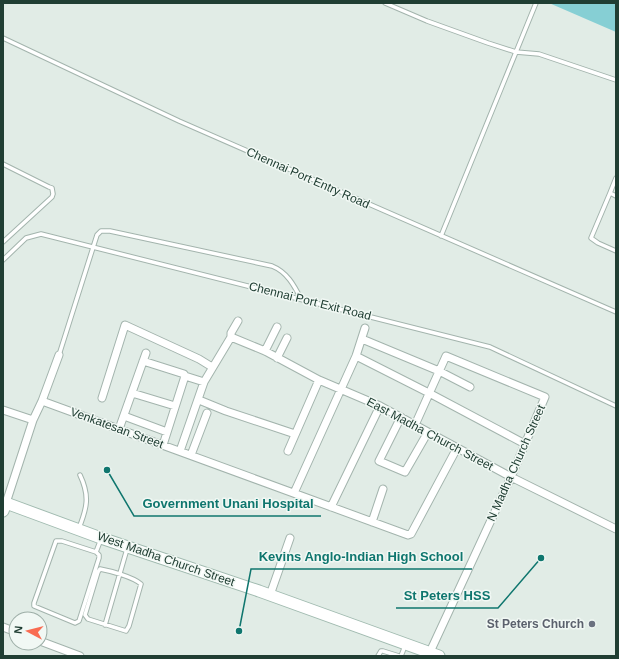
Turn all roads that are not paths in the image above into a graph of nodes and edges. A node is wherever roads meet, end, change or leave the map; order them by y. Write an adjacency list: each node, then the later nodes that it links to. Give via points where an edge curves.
1 (385, 3): 4 (lane, via 427,21)
2 (536, 3): 4 (lane)
3 (3, 38): 10 (lane, Chennai Port Entry Road, via 179,121)
4 (516, 52): 5 (lane, via 539,54); 10 (lane)
5 (616, 80)
6 (3, 164): 11 (lane, via 52,188 53,194)
7 (616, 178): 8 (lane)
8 (610, 193): 9 (lane); 13 (lane, via 591,238)
9 (616, 196)
10 (441, 236): 16 (lane, Chennai Port Entry Road)
11 (3, 242)
12 (93, 247): 14 (lane, Chennai Port Exit Road, via 41,234 26,238); 15 (lane, Chennai Port Exit Road); 15 (lane, via 98,233 105,230 272,266 290,279); 25 (lane)
13 (616, 251)
14 (3, 260)
15 (301, 299): 43 (lane, Chennai Port Exit Road, via 490,347)
16 (616, 312)
17 (238, 321): 20 (street)
18 (277, 327): 23 (street)
19 (365, 328): 22 (street)
20 (231, 337): 23 (street, East Madha Church Street); 29 (street)
21 (288, 338): 27 (street)
22 (362, 338): 26 (street); 30 (street)
23 (265, 351): 27 (street, East Madha Church Street)
24 (146, 353): 28 (street)
25 (59, 355): 40 (street)
26 (356, 356): 35 (street); 37 (street)
27 (277, 358): 32 (street, East Madha Church Street)
28 (143, 361): 31 (street); 36 (street)
29 (212, 367): 33 (street); 38 (street, via 200,359 125,326)
30 (439, 371): 34 (street); 37 (street, N Madha Church Street); 54 (street, N Madha Church Street, via 446,356 545,397)
31 (185, 376): 33 (street); 41 (street)
32 (319, 380): 35 (street, East Madha Church Street); 53 (street)
33 (204, 382): 39 (street)
34 (470, 386)
35 (341, 390): 42 (street, East Madha Church Street); 63 (street)
36 (132, 393): 41 (street); 46 (street)
37 (429, 393): 49 (street, N Madha Church Street); 54 (street)
38 (102, 398)
39 (199, 400): 53 (street); 57 (street)
40 (42, 401): 48 (street); 50 (street, Venkatesan Street)
41 (175, 406): 51 (street)
42 (380, 406): 47 (street, East Madha Church Street); 65 (street)
43 (616, 406)
44 (3, 410): 48 (street)
45 (207, 413): 59 (street)
46 (124, 416): 50 (street); 51 (street)
47 (401, 417): 49 (street, East Madha Church Street); 52 (street, via 379,461 405,472)
48 (33, 420): 64 (street)
49 (415, 425): 52 (street, East Madha Church Street)
50 (119, 429): 55 (street, Venkatesan Street)
51 (168, 432): 55 (street)
52 (428, 432): 56 (street, East Madha Church Street)
53 (295, 434): 58 (street)
54 (525, 444): 61 (street, N Madha Church Street)
55 (163, 445): 57 (street, Venkatesan Street)
56 (457, 448): 61 (street, East Madha Church Street); 66 (street, Venkatesan Street, via 411,534)
57 (180, 451): 59 (street, Venkatesan Street)
58 (288, 451)
59 (191, 455): 63 (street, Venkatesan Street)
60 (80, 475): 67 (lane, via 87,500)
61 (512, 477): 68 (street, East Madha Church Street); 78 (street, N Madha Church Street)
62 (383, 489): 66 (street)
63 (294, 493): 65 (street, Venkatesan Street)
64 (4, 507): 67 (main road, West Madha Church Street)
65 (331, 507): 66 (street, Venkatesan Street)
66 (372, 522)
67 (78, 529): 69 (main road, West Madha Church Street)
68 (616, 529)
69 (101, 538): 71 (main road, West Madha Church Street); 72 (lane)
70 (290, 538): 74 (street)
71 (128, 546): 73 (lane); 74 (main road, West Madha Church Street)
72 (96, 552): 72 (lane, via 99,558 79,621 75,623 34,606 56,541)
73 (120, 575): 75 (lane); 75 (lane, via 99,570 85,613 88,619); 75 (lane, via 141,584 129,626 126,631)
74 (270, 595): 77 (main road, West Madha Church Street)
75 (105, 625)
76 (48, 644): 79 (street)
77 (405, 644): 78 (main road, West Madha Church Street); 81 (lane)
78 (434, 654)
79 (80, 656)
80 (378, 656): 81 (lane, via 383,651)
81 (400, 656)

